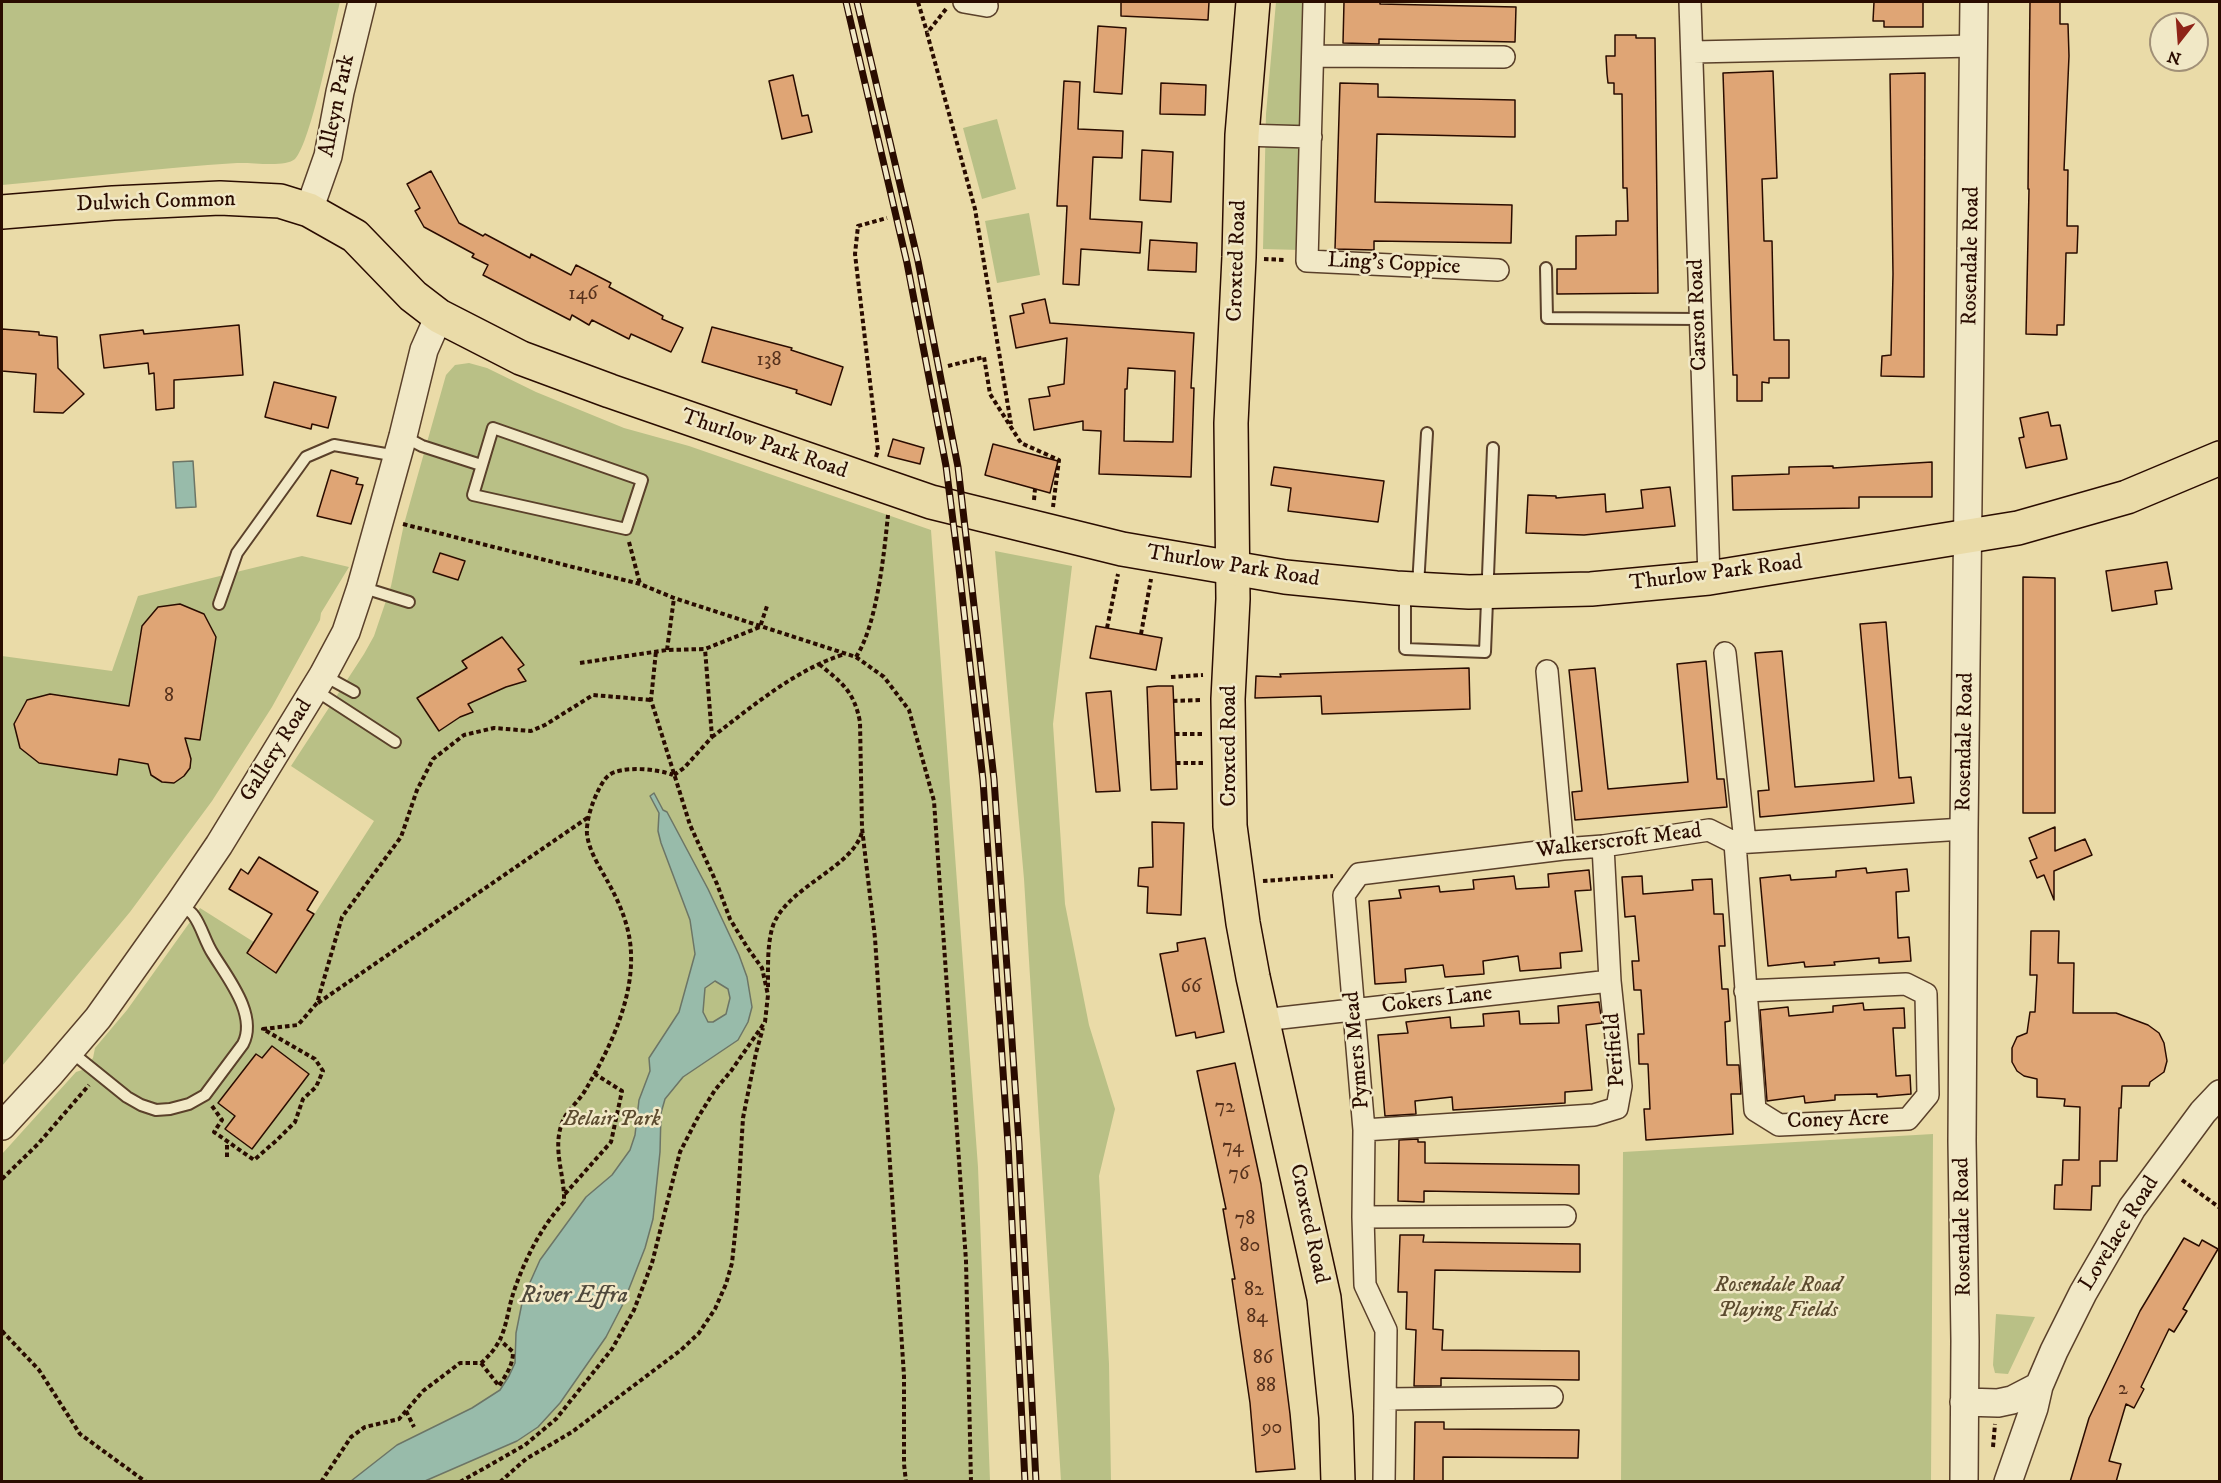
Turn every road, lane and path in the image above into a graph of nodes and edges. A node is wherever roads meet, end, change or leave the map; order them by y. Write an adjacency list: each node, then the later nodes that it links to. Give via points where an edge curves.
1 (362, 2): 17 (street, Alleyn Park, via 328,156)
2 (918, 2): 10 (path)
3 (952, 2): 10 (path)
4 (964, 2): 9 (street)
5 (1253, 2): 15 (main road, Croxted Road)
6 (1314, 2): 13 (street, Ling's Coppice)
7 (1690, 2): 12 (street, Carson Road)
8 (1974, 2): 11 (street, Rosendale Road)
9 (987, 6)
10 (927, 33): 27 (path, via 975,209)
11 (1974, 46): 12 (street); 40 (street, Rosendale Road)
12 (1693, 52): 25 (street, Carson Road)
13 (1313, 56): 14 (street); 16 (street, Ling's Coppice)
14 (1504, 57)
15 (1242, 135): 16 (street); 20 (main road, Croxted Road)
16 (1311, 137): 21 (street, Ling's Coppice)
17 (309, 210): 18 (main road, Dulwich Common, via 280,201 220,198); 24 (main road, Thurlow Park Road, via 355,236 413,296)
18 (2, 212)
19 (887, 218): 31 (path, via 858,226 855,254)
20 (1239, 257): 21 (path); 43 (main road, Croxted Road, via 1231,423)
21 (1307, 261): 23 (street, Ling's Coppice)
22 (1546, 268): 25 (lane, via 1547,318)
23 (1498, 270)
24 (439, 316): 29 (street, Gallery Road, via 424,350); 39 (main road, Thurlow Park Road, via 521,358 610,391 912,496)
25 (1699, 319): 44 (street, Carson Road)
26 (948, 366): 27 (path, via 984,357 990,394)
27 (1011, 424): 39 (path, via 1021,443 1059,460)
28 (1427, 433): 47 (lane)
29 (400, 446): 33 (lane, via 422,446); 46 (street, Gallery Road); 51 (lane, via 334,446 306,457 237,553)
30 (1494, 448): 48 (lane)
31 (876, 458)
32 (2218, 461): 40 (main road, Thurlow Park Road, via 2127,497 2018,528)
33 (481, 465): 38 (lane, via 473,495); 38 (lane, via 492,428 642,480)
34 (1035, 489): 35 (path)
35 (1034, 501)
36 (888, 512): 61 (path, via 884,560 865,643)
37 (399, 523): 45 (path)
38 (626, 529): 45 (path)
39 (1050, 532): 41 (main road, Thurlow Park Road)
40 (1969, 536): 44 (main road, Thurlow Park Road); 73 (street, Rosendale Road)
41 (1122, 549): 42 (main road, Thurlow Park Road); 54 (path)
42 (1156, 554): 43 (main road, Thurlow Park Road); 55 (path)
43 (1232, 570): 47 (main road, Thurlow Park Road); 77 (main road, Croxted Road, via 1228,762 1230,826)
44 (1709, 578): 48 (main road, Thurlow Park Road, via 1591,589)
45 (640, 584): 49 (path)
46 (362, 587): 50 (lane); 65 (street, Gallery Road, via 346,632)
47 (1411, 589): 48 (main road, Thurlow Park Road); 48 (lane, via 1405,649 1485,652)
48 (1486, 592)
49 (674, 598): 53 (path); 57 (path)
50 (409, 602)
51 (219, 604)
52 (767, 606): 53 (path)
53 (760, 627): 56 (path); 60 (path)
54 (1107, 628)
55 (1141, 634)
56 (705, 649): 57 (path); 68 (path)
57 (667, 650): 58 (path)
58 (656, 651): 62 (path); 67 (path)
59 (1725, 653): 74 (street, Coney Acre)
60 (846, 654): 61 (path); 63 (path)
61 (856, 657): 116 (path, via 884,677 909,710 934,801 966,1261)
62 (580, 663)
63 (819, 664): 68 (path); 72 (path, via 847,688 856,705 860,722)
64 (1546, 670): 76 (street)
65 (319, 682): 66 (lane); 69 (lane); 79 (street, Gallery Road)
66 (354, 692)
67 (651, 700): 70 (path); 83 (path, via 593,695 531,731 494,728 464,735 432,759 402,837 342,917)
68 (712, 737): 70 (path)
69 (395, 742)
70 (674, 775): 71 (path, via 661,770 623,769 608,776 598,790); 82 (path, via 690,825 730,919 762,968)
71 (590, 816): 83 (path); 88 (path, via 587,834 596,861 620,905 631,952 628,995)
72 (862, 828): 82 (path, via 852,851 793,897 774,923 768,953); 115 (path, via 875,938 904,1376)
73 (1964, 829): 74 (street, Walkerscroft Mead); 108 (street, Rosendale Road)
74 (1740, 843): 75 (street, Walkerscroft Mead, via 1709,830); 81 (street, Coney Acre)
75 (1603, 846): 76 (street, Walkerscroft Mead); 80 (street, Perifield)
76 (1563, 849): 78 (street, Walkerscroft Mead, via 1359,874)
77 (1238, 882): 78 (path, via 1332,876); 85 (main road, Croxted Road)
78 (1350, 885): 84 (street, Pymers Mead, via 1344,895)
79 (179, 904): 87 (street, Gallery Road, via 98,1018); 89 (lane, via 194,916 231,980 247,1024 247,1037 205,1095 170,1109 141,1105)
80 (1610, 981): 84 (street, Cokers Lane); 93 (street, Perifield, via 1621,1086 1617,1108 1594,1115)
81 (1745, 991): 81 (street, Coney Acre, via 1906,984 1926,994 1928,1095 1908,1119 1779,1125 1755,1110)
82 (768, 995): 86 (path)
83 (317, 1003): 94 (path, via 298,1025 263,1029 315,1059 323,1071 316,1087 303,1099 295,1122 254,1160)
84 (1355, 1011): 85 (street, Cokers Lane); 93 (street, Pymers Mead)
85 (1263, 1020): 117 (main road, Croxted Road, via 1324,1298)
86 (765, 1022): 113 (path, via 715,1090 680,1152 652,1263 631,1317 612,1349 556,1419 525,1445); 114 (path, via 743,1118 732,1263 715,1309 699,1333 681,1350 572,1432 526,1459)
87 (69, 1051): 89 (lane); 92 (street, Gallery Road)
88 (595, 1073): 98 (path, via 561,1124 557,1144); 98 (path, via 622,1091 617,1122 611,1142)
89 (97, 1075): 97 (path)
90 (2220, 1094): 105 (street, Lovelace Road, via 2132,1208 2083,1293)
91 (219, 1124): 94 (path, via 214,1132)
92 (2, 1126)
93 (1364, 1130): 101 (street, Pymers Mead)
94 (227, 1142): 95 (path)
95 (227, 1157)
96 (2179, 1178): 99 (path)
97 (2, 1179)
98 (564, 1195): 103 (path, via 564,1202 528,1256 514,1289)
99 (2220, 1208)
100 (1565, 1216): 101 (street)
101 (1363, 1217): 107 (street, Pymers Mead, via 1365,1285 1386,1330)
102 (2, 1331): 111 (path, via 39,1370 80,1434)
103 (501, 1341): 104 (path); 104 (path, via 513,1352 513,1360 499,1386)
104 (481, 1363): 109 (path, via 460,1363 423,1391)
105 (2038, 1386): 108 (street, via 2012,1400); 120 (street, Lovelace Road)
106 (1552, 1397): 107 (street)
107 (1386, 1399): 118 (street, Pymers Mead)
108 (1964, 1402): 119 (street, Rosendale Road)
109 (406, 1411): 110 (path); 112 (path, via 399,1419 365,1427 351,1437)
110 (414, 1427)
111 (146, 1482)
112 (321, 1482)
113 (460, 1482)
114 (500, 1482)
115 (906, 1482)
116 (970, 1482)
117 (1338, 1482)
118 (1384, 1482)
119 (1964, 1482)
120 (2008, 1482)

